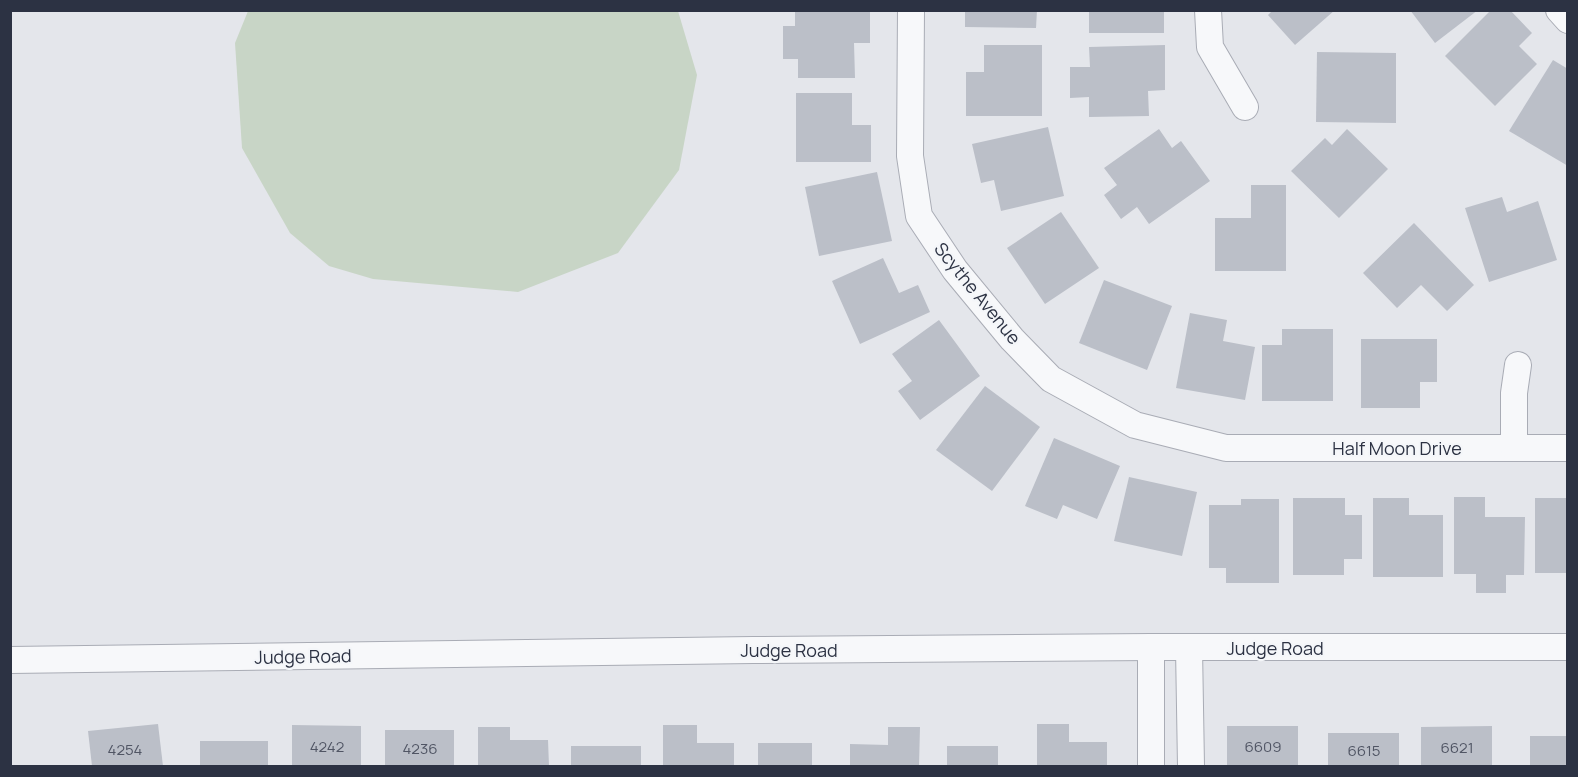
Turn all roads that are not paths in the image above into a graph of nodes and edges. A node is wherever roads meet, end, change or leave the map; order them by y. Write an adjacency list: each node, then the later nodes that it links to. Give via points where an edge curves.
1 (911, 10): 7 (street, Scythe Avenue, via 910,156 919,216 955,270 1051,379 1135,425)
2 (1208, 10): 5 (street, via 1210,47)
3 (1559, 10): 4 (street)
4 (1568, 20)
5 (1245, 108)
6 (1518, 365): 8 (street)
7 (1226, 448): 8 (street, Half Moon Drive)
8 (1514, 448): 9 (street, Half Moon Drive)
9 (1568, 448)
10 (1150, 647): 12 (street, Judge Road); 13 (street, Judge Road); 14 (street)
11 (1568, 647): 12 (street, Judge Road)
12 (1189, 648): 15 (street)
13 (10, 660)
14 (1150, 766)
15 (1191, 766)

